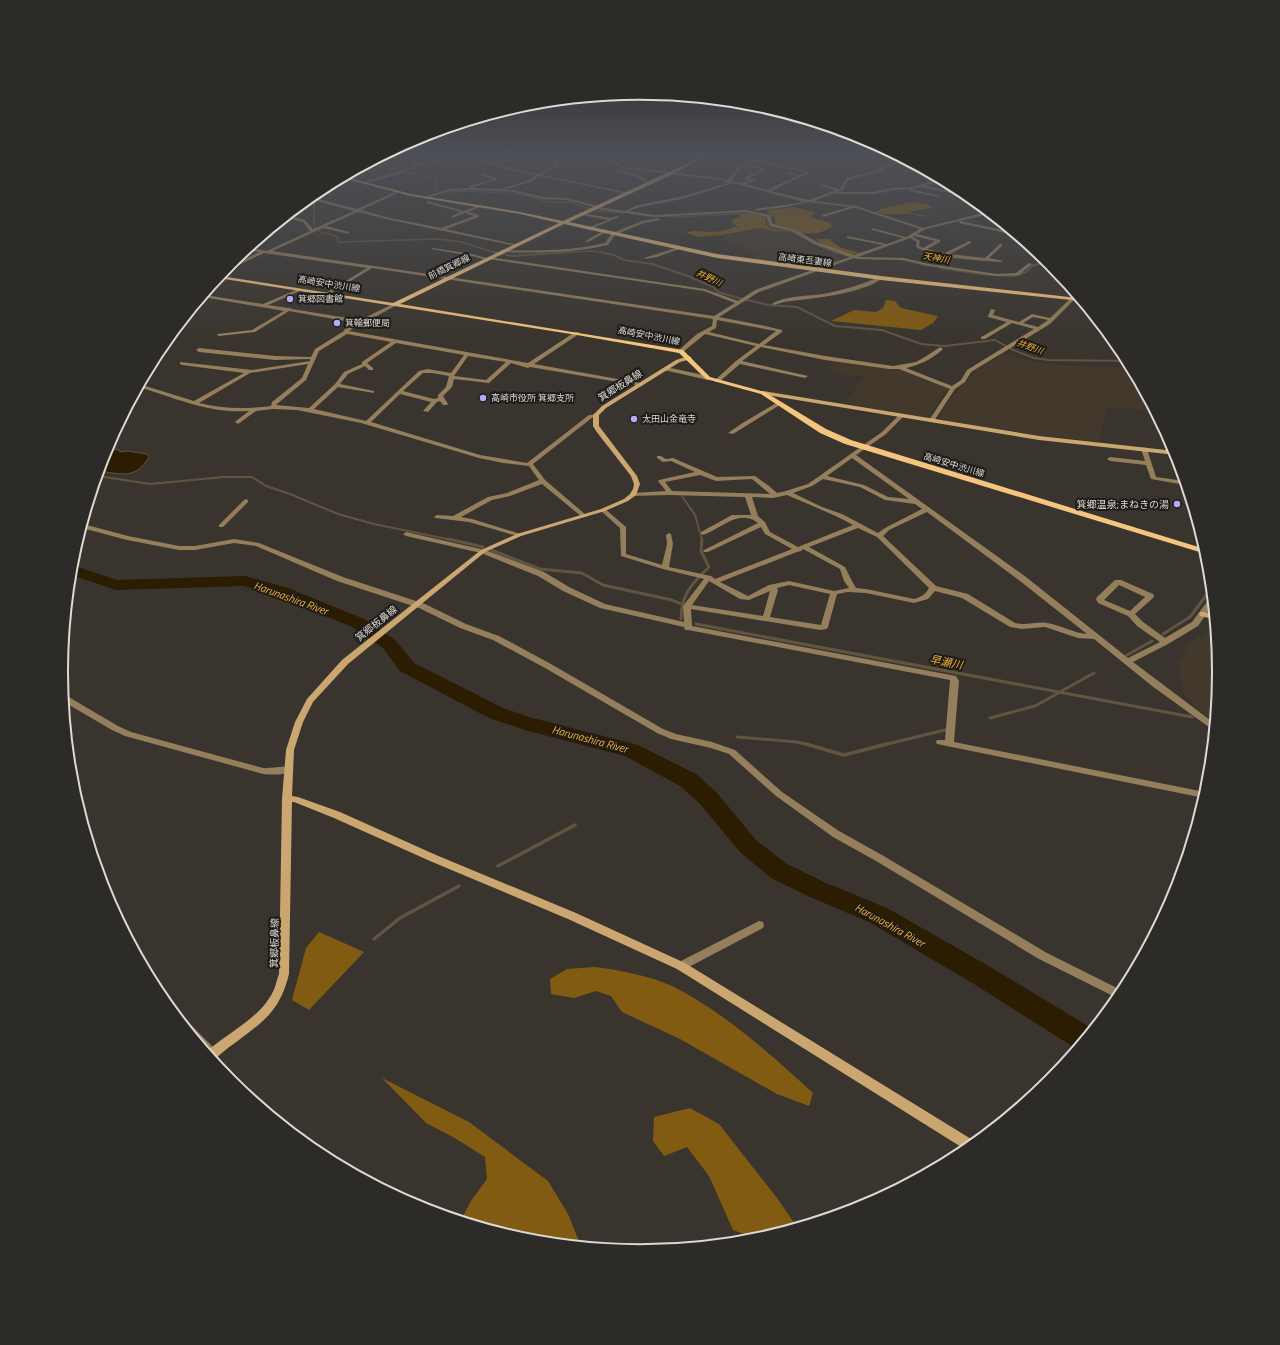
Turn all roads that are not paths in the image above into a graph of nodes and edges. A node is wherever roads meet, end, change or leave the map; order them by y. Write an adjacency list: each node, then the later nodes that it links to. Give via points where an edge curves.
1 (293, 218): 16 (street, via 304,221)
2 (341, 218): 16 (street)
3 (388, 218): 17 (street)
4 (473, 218): 17 (street)
5 (537, 218): 15 (main road, 高崎東吾妻線)
6 (574, 218): 15 (main road, 前橋箕郷線)
7 (605, 218): 13 (street)
8 (615, 218): 13 (street)
9 (679, 218): 25 (street, via 646,221)
10 (771, 218): 45 (street, via 771,225 795,231 816,243)
11 (891, 218): 20 (street)
12 (968, 218): 14 (street)
13 (612, 219): 18 (street)
14 (955, 221): 20 (street); 23 (street)
15 (563, 223): 18 (main road, 高崎東吾妻線); 33 (main road, 前橋箕郷線)
16 (316, 229): 24 (street); 40 (street)
17 (442, 229): 33 (street)
18 (588, 229): 21 (main road, 高崎東吾妻線)
19 (873, 229): 22 (street)
20 (923, 229): 29 (street)
21 (604, 232): 25 (main road, 高崎東吾妻線); 31 (street)
22 (886, 232): 26 (street); 29 (street)
23 (1004, 232)
24 (348, 233)
25 (613, 234): 36 (main road, 高崎東吾妻線); 41 (street, via 608,244 588,249)
26 (880, 235)
27 (848, 237): 30 (street)
28 (873, 237): 30 (street)
29 (910, 237): 34 (street); 38 (street, via 919,242 918,247); 38 (street, via 939,241)
30 (866, 240): 34 (street)
31 (587, 241)
32 (970, 242): 43 (street)
33 (516, 245): 41 (main road, 前橋箕郷線)
34 (888, 245): 45 (street)
35 (1001, 245): 49 (street)
36 (680, 248): 47 (street); 55 (main road, 高崎東吾妻線, via 733,259)
37 (433, 249): 46 (street)
38 (924, 249): 42 (street)
39 (255, 250): 40 (street)
40 (266, 251): 52 (street); 54 (street)
41 (499, 253): 46 (main road, 前橋箕郷線)
42 (934, 253): 43 (street); 44 (street)
43 (947, 254): 49 (street)
44 (928, 256)
45 (854, 257): 51 (street, via 895,258); 55 (street)
46 (488, 258): 57 (main road, 前橋箕郷線); 64 (street, via 705,290)
47 (646, 258)
48 (922, 259): 51 (street)
49 (986, 259): 50 (street)
50 (1002, 261)
51 (915, 262): 53 (street, via 1005,275 1017,274)
52 (241, 263)
53 (1030, 264)
54 (372, 267): 57 (street); 60 (street)
55 (816, 270): 58 (main road, 高崎東吾妻線); 64 (street, via 757,291)
56 (226, 278): 59 (main road, 高崎安中渋川線)
57 (448, 278): 65 (main road, 前橋箕郷線); 70 (street)
58 (881, 278): 62 (main road, 高崎東吾妻線); 66 (street, via 840,293)
59 (298, 290): 60 (main road, 高崎安中渋川線); 67 (street)
60 (328, 294): 65 (main road, 高崎安中渋川線)
61 (209, 297): 67 (street)
62 (1072, 298)
63 (1073, 299): 71 (street)
64 (740, 300): 70 (street)
65 (395, 304): 73 (street); 78 (main road, 高崎安中渋川線)
66 (774, 304)
67 (265, 305): 68 (street)
68 (290, 309): 73 (street); 79 (street, via 253,331)
69 (992, 310): 72 (street, via 990,316)
70 (715, 318): 77 (street, via 714,327); 82 (street, via 780,331)
71 (1052, 320): 74 (street, via 1032,315); 75 (street)
72 (1012, 321): 74 (street); 80 (street)
73 (361, 322): 76 (street)
74 (1019, 324): 75 (street)
75 (1039, 329): 105 (street, via 972,369 963,381)
76 (346, 332): 81 (street); 88 (street, via 317,350)
77 (704, 332): 82 (street); 85 (street)
78 (577, 333): 85 (main road, 高崎安中渋川線); 93 (street)
79 (219, 335)
80 (983, 338)
81 (395, 341): 86 (street); 92 (street)
82 (759, 346): 90 (street); 95 (street, via 837,361)
83 (940, 349): 95 (street, via 921,362)
84 (199, 350): 88 (street)
85 (681, 351): 87 (main road, 高崎安中渋川線)
86 (467, 354): 89 (street); 98 (street)
87 (690, 358): 94 (main road, 箕郷板鼻線); 100 (main road, 高崎安中渋川線)
88 (311, 360): 97 (street); 113 (street, via 309,372 304,379 274,403)
89 (509, 362): 93 (street); 98 (street, via 487,382)
90 (738, 362): 99 (street); 101 (street)
91 (182, 363): 97 (street)
92 (365, 364): 96 (street); 102 (street, via 349,370)
93 (528, 366): 103 (street)
94 (666, 368): 100 (street); 103 (main road, 箕郷板鼻線)
95 (901, 368): 105 (street)
96 (371, 369)
97 (249, 372): 110 (street)
98 (452, 376): 107 (street, via 420,372); 109 (street, via 449,387)
99 (805, 376)
100 (708, 378): 101 (main road, 高崎安中渋川線)
101 (717, 381): 108 (main road, 高崎安中渋川線)
102 (337, 385): 106 (street); 115 (street)
103 (640, 385): 117 (main road, 箕郷板鼻線, via 604,407)
104 (144, 387): 110 (street)
105 (953, 388): 119 (street)
106 (372, 392)
107 (400, 392): 109 (street); 121 (street)
108 (764, 393): 111 (main road, 高崎安中渋川線); 118 (main road)
109 (438, 400): 112 (street); 116 (street)
110 (196, 402): 114 (street, via 220,409)
111 (780, 403): 122 (street); 123 (main road, 高崎安中渋川線, via 823,431)
112 (445, 404)
113 (273, 407): 114 (street); 115 (street)
114 (252, 411): 120 (street)
115 (309, 411): 121 (street)
116 (426, 411)
117 (596, 415): 130 (street, via 591,416); 137 (main road, 箕郷板鼻線, via 596,426 599,431 634,476 637,484)
118 (902, 415): 119 (main road); 123 (street)
119 (932, 420): 124 (main road, via 1039,438)
120 (238, 422)
121 (367, 423): 130 (street, via 489,458)
122 (731, 432)
123 (864, 448): 126 (street); 159 (main road, 高崎安中渋川線)
124 (1144, 449): 125 (main road); 129 (street)
125 (1167, 452)
126 (853, 456): 132 (street); 141 (street)
127 (659, 457): 131 (street, via 665,461 671,459 682,463)
128 (1110, 459): 129 (street)
129 (1148, 463): 134 (street, via 1153,478)
130 (530, 464): 133 (street)
131 (700, 473): 135 (street, via 662,481); 139 (street, via 716,479 753,477)
132 (822, 477): 136 (street, via 810,485); 141 (street, via 862,486 887,499)
133 (544, 481): 144 (street); 147 (street, via 508,495 490,498)
134 (1179, 482)
135 (670, 493): 137 (street); 138 (street)
136 (788, 493): 139 (street); 149 (street)
137 (633, 495): 142 (main road, 箕郷板鼻線)
138 (748, 495): 139 (street); 146 (street)
139 (775, 495)
140 (246, 500): 150 (street)
141 (916, 502): 143 (street)
142 (604, 510): 144 (main road, 箕郷板鼻線); 161 (street, via 623,527 623,555)
143 (926, 510): 156 (street, via 887,529); 175 (street, via 1023,579)
144 (584, 516): 154 (main road, 箕郷板鼻線)
145 (437, 517): 147 (street)
146 (755, 517): 148 (street); 152 (street, via 734,516)
147 (455, 518): 154 (street)
148 (763, 523): 157 (street, via 767,533); 160 (street)
149 (859, 525): 156 (street); 157 (street)
150 (221, 526)
151 (86, 527): 167 (street, via 179,548 249,542)
152 (703, 533)
153 (406, 534): 158 (street)
154 (519, 535): 158 (main road, 箕郷板鼻線)
155 (669, 535): 161 (street, via 670,544)
156 (879, 536): 164 (street)
157 (802, 549): 162 (street); 165 (street, via 843,568)
158 (483, 550): 167 (main road, 箕郷板鼻線); 174 (street, via 541,574 603,606)
159 (1199, 550)
160 (706, 551)
161 (665, 568): 162 (street)
162 (712, 580): 163 (street, via 742,597 749,598); 168 (street)
163 (772, 587): 166 (street, via 789,583); 173 (street, via 774,590)
164 (933, 588): 165 (street, via 921,600 914,601); 175 (street, via 965,596 1013,625 1022,627 1046,624 1078,636)
165 (854, 590): 166 (street)
166 (834, 593): 173 (street, via 824,627)
167 (414, 606): 180 (main road, 箕郷板鼻線, via 349,658 320,688 299,722 290,750); 185 (street, via 502,642 660,731 732,752 779,794 836,834 1043,956)
168 (687, 606): 173 (street); 174 (street)
169 (1208, 607): 171 (street)
170 (1132, 614): 170 (street, via 1100,599 1118,582 1150,596); 176 (street, via 1140,624)
171 (1203, 614): 172 (main road); 176 (street, via 1195,624)
172 (1209, 616)
173 (766, 620)
174 (687, 625): 181 (street, via 688,628 697,630 953,678 955,681 944,743)
175 (1097, 637): 177 (street)
176 (1165, 642): 177 (street)
177 (1127, 662): 179 (street)
178 (69, 701): 180 (street, via 128,734 271,772)
179 (1210, 724)
180 (288, 770): 182 (main road, 箕郷板鼻線)
181 (1199, 794)
182 (287, 799): 184 (main road, via 296,799 337,814); 186 (main road, 箕郷板鼻線, via 282,987 266,1012)
183 (759, 925): 184 (street)
184 (681, 966): 187 (main road)
185 (1115, 992)
186 (213, 1053)
187 (965, 1143)

